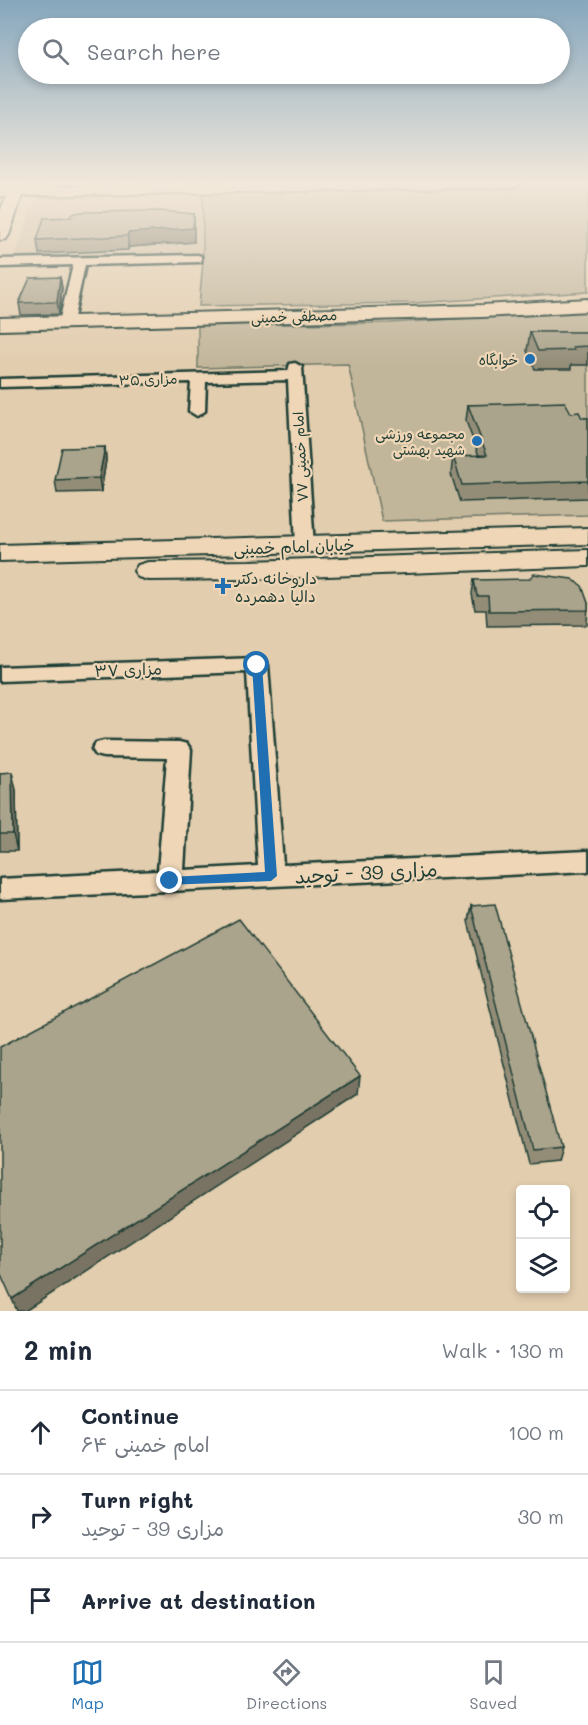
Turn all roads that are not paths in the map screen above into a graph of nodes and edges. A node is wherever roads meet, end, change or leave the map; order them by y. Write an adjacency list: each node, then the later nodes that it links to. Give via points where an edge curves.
1 (197, 259): 2 (street)
2 (80, 261): 3 (street); 5 (street)
3 (0, 262)
4 (588, 304): 5 (main road, مصطفی خمینی, via 483,311)
5 (66, 322): 6 (main road, مصطفی خمینی)
6 (0, 324)
7 (295, 371): 8 (street, مزاری ۳۵); 11 (street, امام خمینی ۷۷)
8 (199, 378): 9 (street, مزاری ۳۵); 10 (street)
9 (0, 383)
10 (197, 411)
11 (305, 546): 12 (main road, خیابان امام خمینی); 13 (main road, خیابان امام خمینی)
12 (0, 553)
13 (588, 553): 14 (main road, خیابان امام خمینی, via 250,570)
14 (0, 573)
15 (0, 674): 18 (street, مزاری ۳۷, via 257,665)
16 (104, 749): 19 (street, via 179,750)
17 (588, 861): 18 (street, مزاری 39 - توحید)
18 (271, 876): 19 (street, مزاری 39 - توحید)
19 (170, 881): 20 (street, مزاری 39 - توحید)
20 (0, 890)

